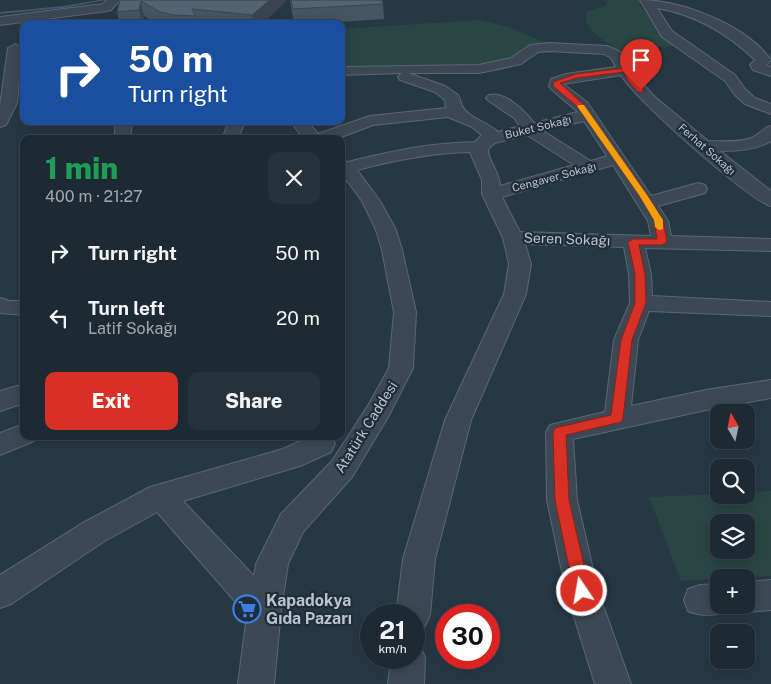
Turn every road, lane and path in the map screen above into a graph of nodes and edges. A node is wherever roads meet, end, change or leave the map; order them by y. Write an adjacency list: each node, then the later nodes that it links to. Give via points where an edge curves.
1 (647, 1): 9 (street, via 690,11 720,24 764,60 758,67); 11 (street, via 667,34 730,78 750,101)
2 (109, 10): 3 (street)
3 (0, 21)
4 (20, 47): 5 (street); 14 (street, via 9,103)
5 (0, 58)
6 (379, 69): 7 (street, Ferhat Sokağı, via 479,69 516,60 535,48 549,47 606,50 616,55); 8 (street); 13 (street, via 440,89 453,98 453,106)
7 (626, 70): 12 (street, via 580,75 556,82 556,86); 21 (street, Ferhat Sokağı, via 651,102)
8 (345, 71)
9 (771, 72)
10 (494, 98): 16 (street, via 520,115)
11 (771, 109)
12 (587, 115): 16 (street, Buket Sokağı); 22 (street)
13 (462, 116): 19 (street, via 450,112 386,119); 20 (street, via 491,134)
14 (0, 122)
15 (301, 125): 18 (street)
16 (531, 130): 20 (street, Buket Sokağı); 24 (street)
17 (771, 130): 21 (street, via 767,138 758,142)
18 (310, 135)
19 (331, 135)
20 (484, 143): 23 (street, Buket Sokağı, via 404,153); 27 (street, via 479,155 491,180)
21 (704, 146): 28 (street, Ferhat Sokağı)
22 (617, 159): 24 (street, Cengaver Sokağı); 29 (street)
23 (345, 166)
24 (588, 167): 27 (street, Cengaver Sokağı)
25 (345, 168): 45 (street, Atatürk Caddesi, via 371,201 386,230 404,312 401,368)
26 (698, 189): 29 (street)
27 (491, 194): 30 (street)
28 (771, 200)
29 (648, 203): 32 (street, via 658,220)
30 (513, 238): 31 (street, Seren Sokağı); 50 (street, via 520,264 515,294 458,420 419,559)
31 (633, 242): 32 (street, Seren Sokağı); 34 (street, via 640,274)
32 (662, 242): 33 (street, Seren Sokağı)
33 (771, 245)
34 (641, 303): 37 (street); 41 (street, via 626,340)
35 (0, 305): 36 (street)
36 (20, 308)
37 (771, 309)
38 (771, 388): 41 (street)
39 (20, 394): 40 (street)
40 (0, 402)
41 (617, 418): 55 (street, via 559,432 562,500 582,591)
42 (20, 436): 44 (street)
43 (318, 440): 45 (street); 46 (street, via 290,458)
44 (0, 444)
45 (342, 469): 51 (street, Atatürk Caddesi, via 292,523 272,564)
46 (160, 496): 47 (street); 51 (street)
47 (0, 592)
48 (771, 595): 49 (street)
49 (755, 596)
50 (414, 604)
51 (264, 610): 53 (street, Atatürk Caddesi)
52 (407, 669): 54 (street)
53 (256, 684)
54 (406, 684)
55 (613, 684)

